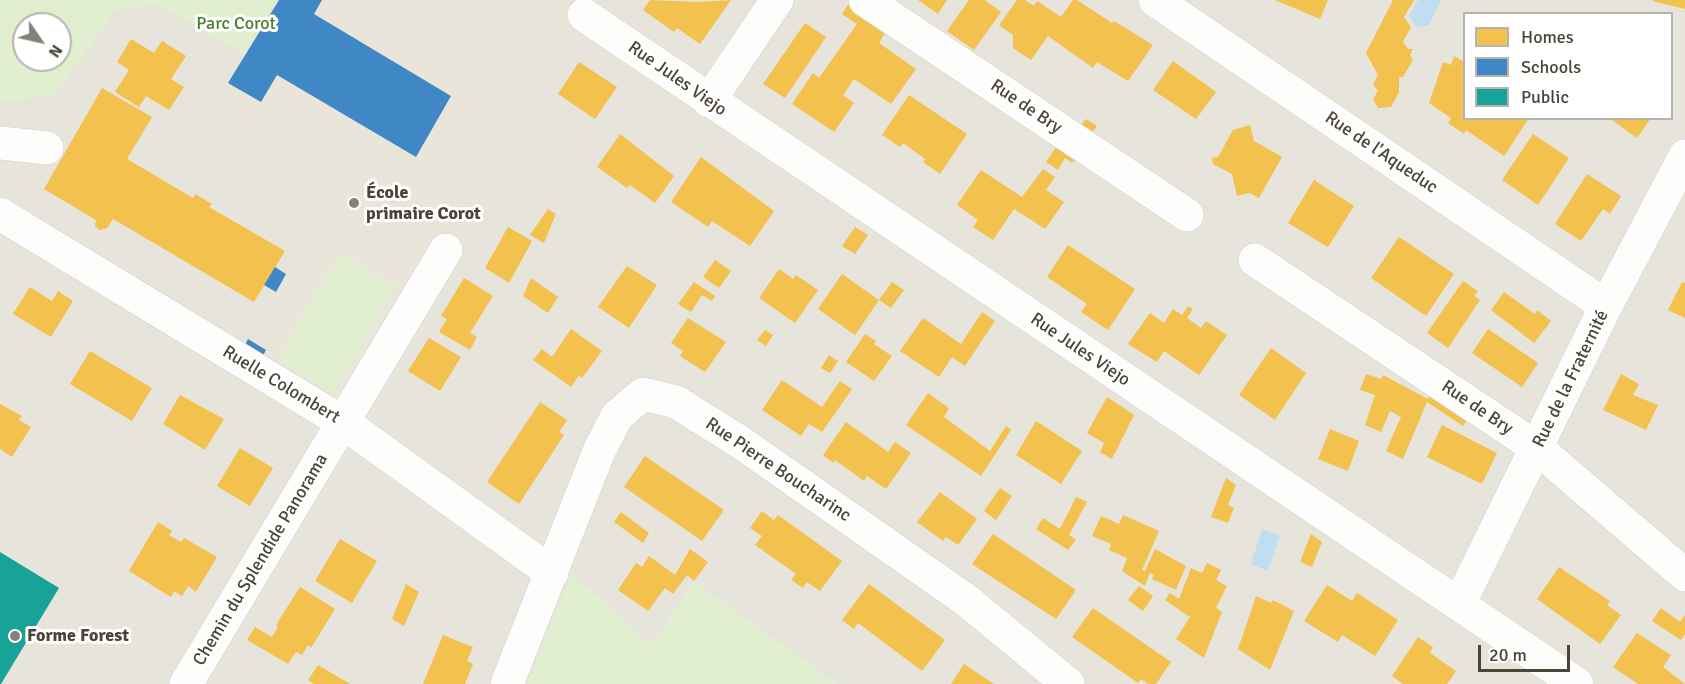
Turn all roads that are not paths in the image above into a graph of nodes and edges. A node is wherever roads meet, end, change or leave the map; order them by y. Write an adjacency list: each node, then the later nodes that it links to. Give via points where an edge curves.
1 (777, 0): 5 (street)
2 (865, 0): 10 (street, Rue de Bry)
3 (1155, 0): 13 (street, Rue de l'Aqueduc)
4 (584, 15): 5 (street, Rue Jules Viejo)
5 (709, 101): 18 (street, Rue Jules Viejo)
6 (0, 143): 7 (street)
7 (47, 148)
8 (1685, 156): 13 (street, Rue de la Fraternité)
9 (0, 214): 14 (street, Ruelle Colombert)
10 (1187, 215)
11 (446, 250): 14 (street, Chemin du Splendide Panorama)
12 (1255, 260): 15 (street, Rue de Bry)
13 (1606, 306): 15 (street, Rue de la Fraternité)
14 (344, 423): 16 (street, Ruelle Colombert); 19 (street, Chemin du Splendide Panorama)
15 (1537, 448): 17 (street, Rue de Bry); 18 (street, Rue de la Fraternité)
16 (552, 573): 20 (street); 21 (street, Rue Pierre Boucharinc, via 599,451 617,416 643,394 676,402 740,442 966,600)
17 (1685, 575)
18 (1459, 604): 22 (street, Rue Jules Viejo)
19 (186, 684)
20 (507, 684)
21 (1068, 684)
22 (1577, 684)

